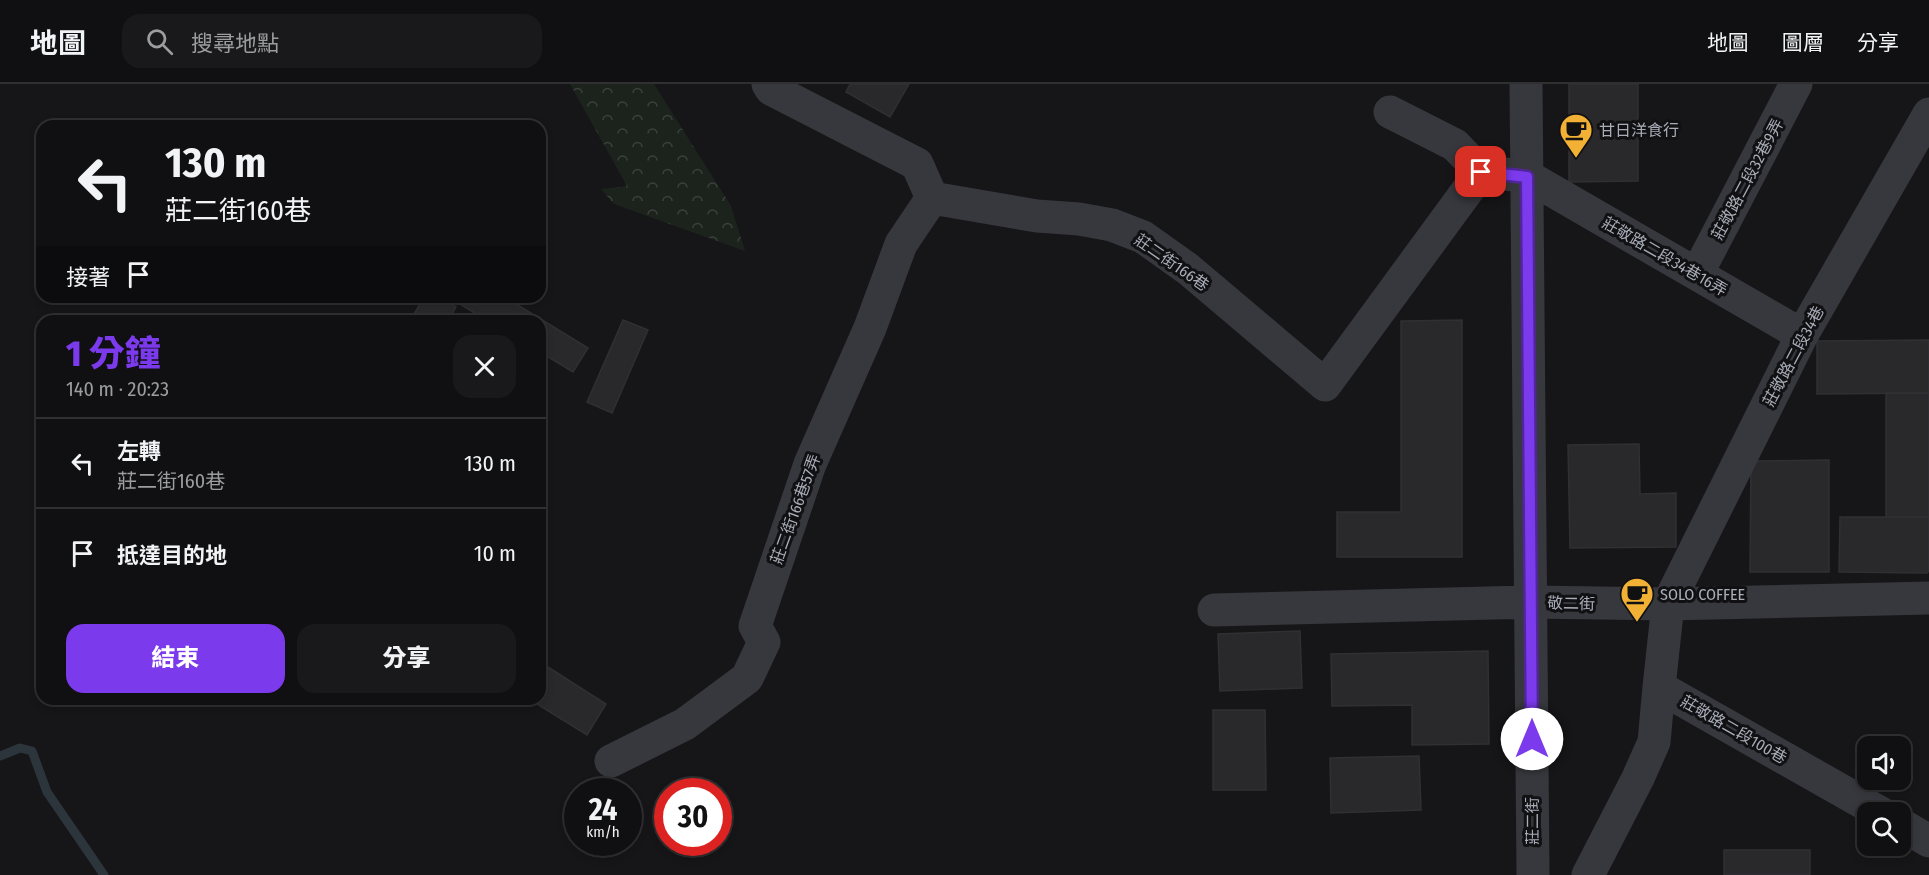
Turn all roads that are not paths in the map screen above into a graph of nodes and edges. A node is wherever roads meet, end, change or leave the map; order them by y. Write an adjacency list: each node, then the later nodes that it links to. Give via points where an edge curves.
1 (768, 84): 4 (street, via 771,89)
2 (1526, 84): 8 (street, 莊二街)
3 (1796, 84): 10 (street, 莊敬路二段32巷9弄)
4 (806, 94): 9 (street, via 917,164)
5 (1390, 112): 7 (street, via 1455,145)
6 (1929, 114): 11 (street, 莊敬路二段34巷)
7 (1481, 172): 8 (street); 9 (street, 莊二街166巷, via 1325,385 1188,269 1143,237 1112,225)
8 (1527, 177): 10 (street, 莊敬路二段34巷16弄); 13 (street, 莊二街)
9 (932, 198): 17 (street, 莊二街166巷57弄, via 901,244 870,328 810,464 755,626 764,642 747,678 685,724)
10 (1697, 274): 11 (street, 莊敬路二段34巷16弄)
11 (1802, 335): 14 (street, 莊敬路二段34巷)
12 (1929, 598): 14 (street, 敬二街)
13 (1531, 602): 14 (street, 敬二街); 15 (street, 敬二街); 21 (street, 莊二街)
14 (1668, 604): 16 (street)
15 (1214, 610)
16 (1659, 687): 18 (street, 莊敬路二段100巷); 22 (street, via 1654,742)
17 (611, 761)
18 (1862, 802)
19 (1911, 830): 20 (street)
20 (1929, 841)
21 (1533, 875)
22 (1588, 875)

